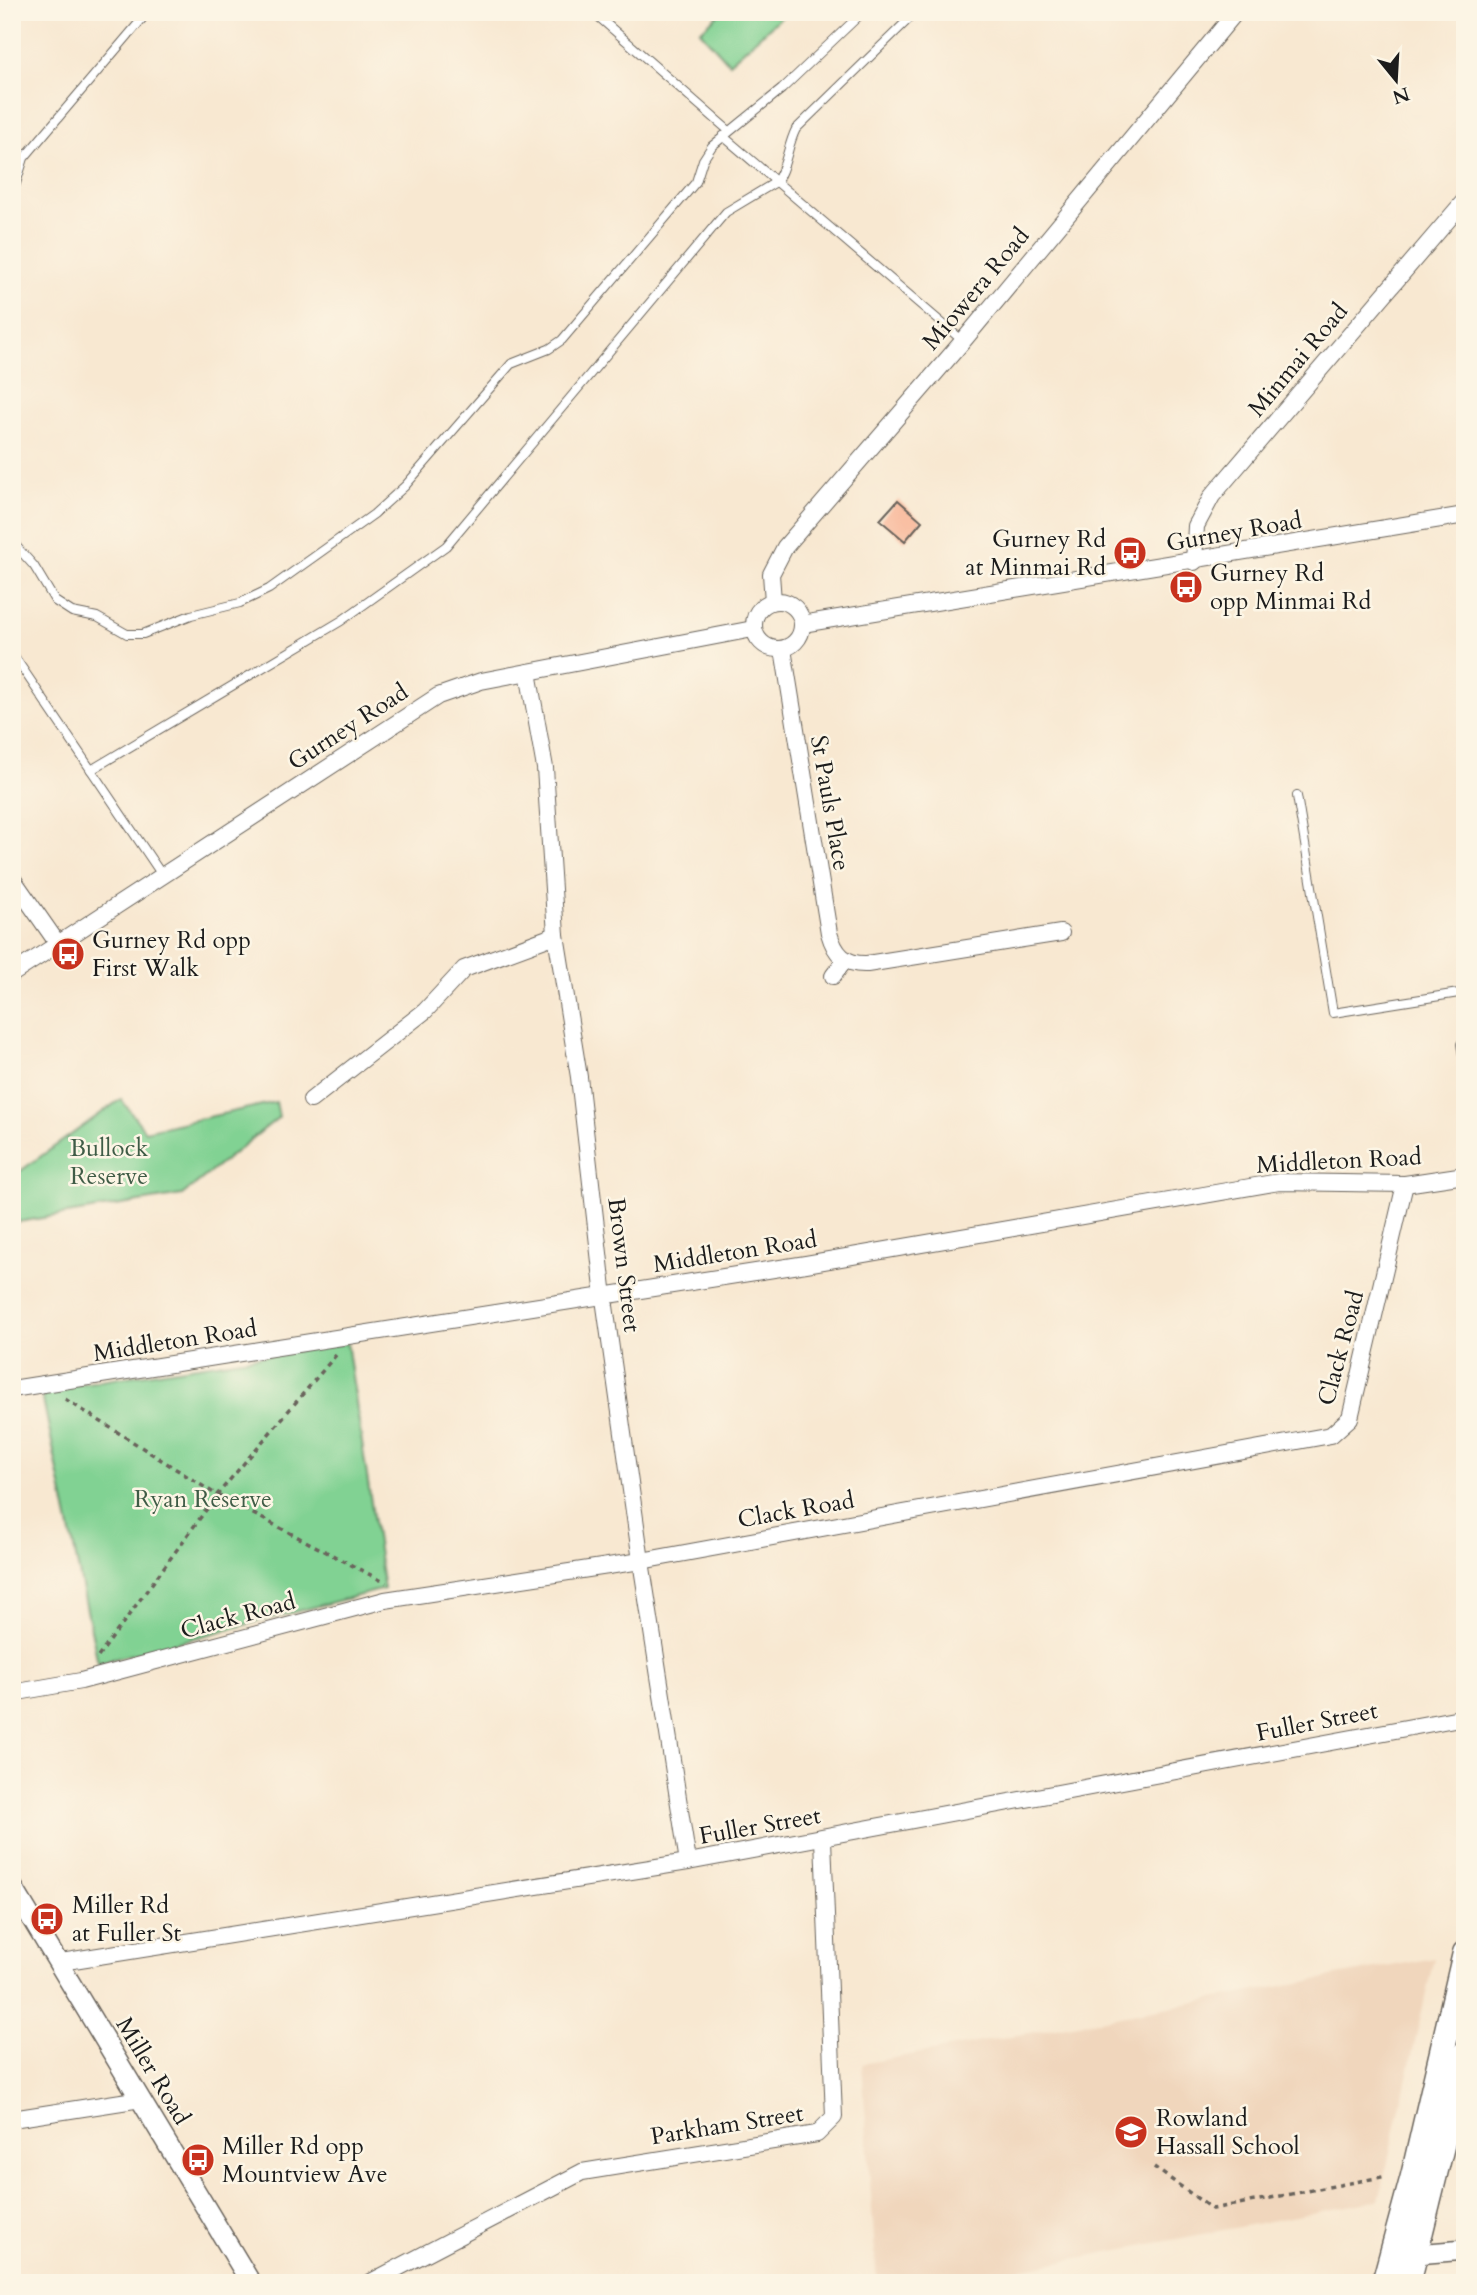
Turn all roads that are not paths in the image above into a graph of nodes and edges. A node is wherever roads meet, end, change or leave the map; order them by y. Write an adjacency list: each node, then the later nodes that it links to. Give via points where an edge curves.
1 (149, 12): 8 (lane, via 24,158)
2 (593, 12): 6 (lane)
3 (863, 12): 6 (lane, via 782,89)
4 (916, 12): 7 (lane, via 796,129)
5 (1236, 12): 10 (street, Miowera Road)
6 (726, 133): 7 (lane); 12 (lane, via 703,160 696,182 562,340 511,364 394,497 259,594 143,634 127,634 55,601)
7 (776, 182): 10 (lane); 20 (lane, via 726,212 437,554 341,621)
8 (12, 196)
9 (1465, 200): 13 (street, Minmai Road, via 1212,496 1196,526)
10 (963, 341): 14 (street, Miowera Road, via 785,547 771,574)
11 (1465, 515): 13 (street, Gurney Road)
12 (12, 535)
13 (1194, 562): 15 (street, Gurney Road)
14 (773, 601): 15 (street, via 796,609); 16 (street, via 760,608)
15 (802, 624): 17 (street, via 795,643)
16 (753, 629): 17 (street, via 761,643); 19 (street, Gurney Road)
17 (783, 649): 27 (street, St Pauls Place, via 829,933 836,952)
18 (12, 653): 20 (lane)
19 (528, 672): 22 (street, Gurney Road, via 438,696); 25 (street, Brown Street, via 545,768)
20 (91, 770): 22 (lane)
21 (1297, 796): 30 (lane, via 1333,1013)
22 (162, 875): 26 (street, Gurney Road)
23 (12, 878): 26 (street)
24 (1061, 933): 27 (street, via 867,964)
25 (556, 935): 33 (street, via 464,969 425,1011); 36 (street, Brown Street, via 579,1077)
26 (58, 944): 28 (street, Gurney Road)
27 (845, 960): 29 (street)
28 (12, 974)
29 (833, 976)
30 (1465, 992)
31 (1465, 1039): 32 (lane, via 1461,1044)
32 (1465, 1066)
33 (312, 1100)
34 (1465, 1175): 35 (street, Middleton Road)
35 (1405, 1184): 36 (street, Middleton Road, via 1279,1182); 38 (street, Clack Road, via 1350,1418 1331,1436)
36 (604, 1296): 37 (street, Middleton Road); 38 (street, Brown Street)
37 (12, 1389)
38 (641, 1561): 39 (street, Clack Road, via 385,1600 81,1681); 42 (street, Brown Street)
39 (12, 1693)
40 (1465, 1717): 41 (street, Fuller Street)
41 (823, 1839): 42 (street, Fuller Street); 52 (street, Parkham Street, via 834,2118 826,2126 817,2134 582,2172)
42 (688, 1862): 45 (street, Fuller Street)
43 (12, 1886): 45 (street, Miller Road)
44 (1465, 1953): 50 (main road)
45 (61, 1962): 47 (street, Miller Road)
46 (1465, 2053): 50 (main road)
47 (141, 2099): 48 (street); 51 (street, Miller Road)
48 (12, 2119)
49 (1465, 2250): 50 (street)
50 (1403, 2255): 53 (main road); 54 (main road)
51 (251, 2283)
52 (369, 2283)
53 (1384, 2283)
54 (1408, 2283)

